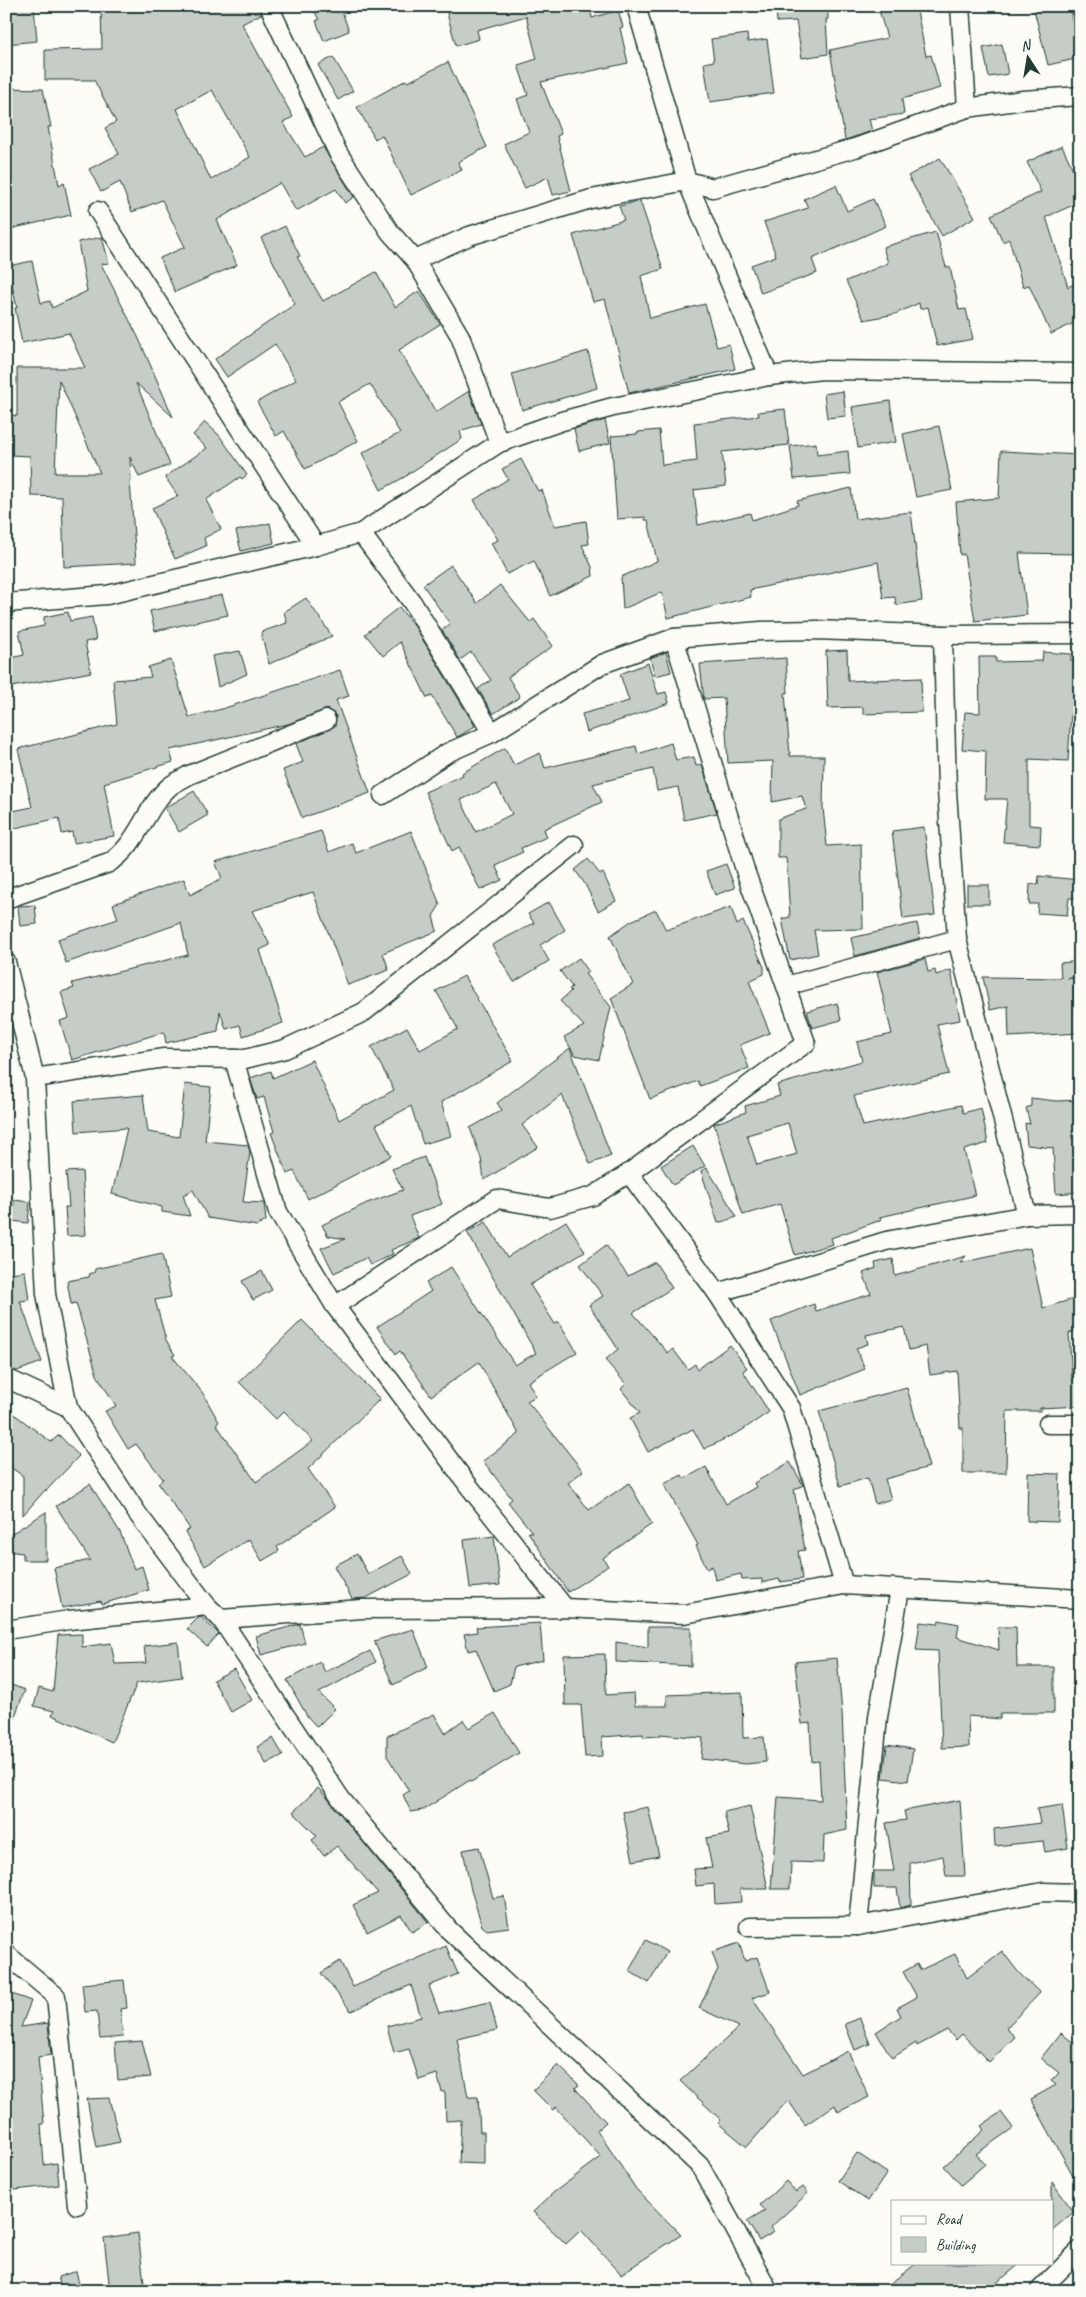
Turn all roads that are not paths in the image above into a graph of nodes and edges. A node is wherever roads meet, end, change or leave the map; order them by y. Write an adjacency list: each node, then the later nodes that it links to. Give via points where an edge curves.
1 (270, 6): 8 (street, via 338,153 390,232)
2 (636, 6): 6 (street)
3 (960, 6): 5 (street)
4 (1080, 96): 5 (street)
5 (967, 108): 6 (street, via 855,148 713,188)
6 (687, 180): 8 (street, via 582,202 469,236); 10 (street)
7 (98, 212): 13 (street)
8 (416, 260): 11 (street, via 460,336)
9 (1080, 373): 10 (street, via 822,370)
10 (769, 376): 11 (street, via 613,408 562,421)
11 (499, 444): 12 (street)
12 (361, 533): 13 (street); 19 (street, via 412,602)
13 (316, 546): 14 (street, via 107,595)
14 (6, 603)
15 (1080, 634): 16 (street)
16 (942, 635): 17 (street, via 818,630); 23 (street)
17 (674, 638): 19 (street, via 602,664); 25 (street, via 746,873)
18 (326, 720): 22 (street, via 189,775 169,788 129,846 109,863)
19 (492, 733): 20 (street, via 447,753)
20 (383, 795)
21 (574, 845): 26 (street, via 364,1012 285,1049)
22 (6, 898)
23 (957, 939): 25 (street); 30 (street)
24 (6, 962): 27 (street)
25 (786, 986): 28 (street, via 806,1043)
26 (234, 1059): 27 (street, via 164,1058); 32 (street, via 278,1212)
27 (35, 1078): 34 (street, via 46,1294)
28 (629, 1173): 31 (street); 32 (street, via 593,1196 550,1208 497,1199)
29 (1080, 1214): 30 (street)
30 (1027, 1215): 31 (street, via 886,1241)
31 (717, 1294): 37 (street, via 791,1408)
32 (335, 1306): 41 (street, via 468,1485)
33 (6, 1378): 34 (street)
34 (68, 1408): 40 (street, via 137,1513)
35 (1048, 1424): 36 (street)
36 (1080, 1424)
37 (844, 1585): 38 (street); 41 (street, via 684,1614)
38 (900, 1589): 39 (street); 45 (street, via 878,1716)
39 (1080, 1599)
40 (207, 1606): 42 (street); 43 (street)
41 (565, 1608): 42 (street, via 362,1609)
42 (221, 1619): 50 (street, via 341,1799 449,1930 700,2166)
43 (6, 1630)
44 (1080, 1893): 45 (street, via 1043,1892)
45 (858, 1926): 46 (street)
46 (749, 1928)
47 (6, 1954): 48 (street, via 56,1996)
48 (77, 2205)
49 (1080, 2250): 51 (street)
50 (769, 2291)
51 (1039, 2291)

